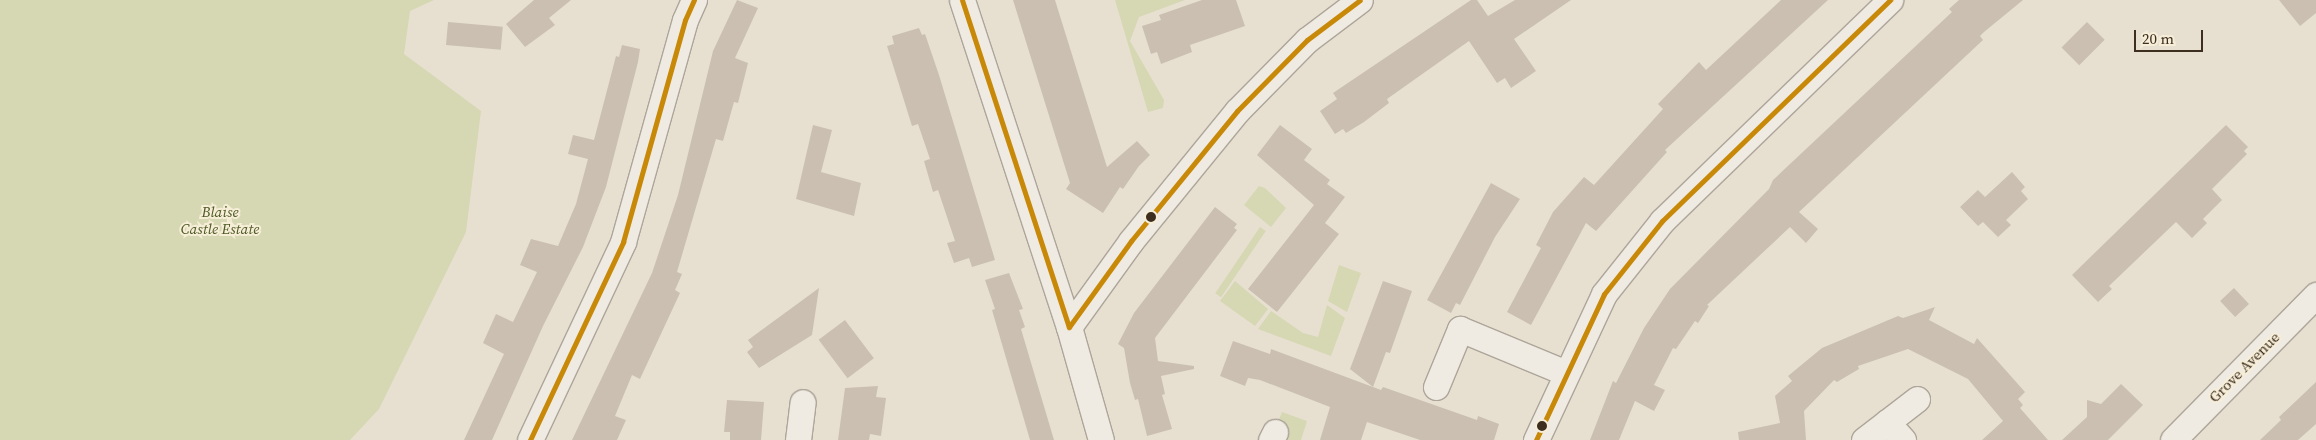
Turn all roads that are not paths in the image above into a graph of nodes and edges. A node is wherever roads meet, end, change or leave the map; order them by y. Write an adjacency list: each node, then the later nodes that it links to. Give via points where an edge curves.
1 (694, 0): 12 (street, via 685,20 624,242)
2 (962, 0): 6 (street)
3 (1360, 0): 6 (street, via 1307,40 1237,111 1131,241)
4 (1890, 0): 7 (street, via 1662,221 1604,294)
5 (2316, 295): 17 (street, Grove Avenue)
6 (1069, 327): 14 (street)
7 (1566, 373): 8 (street, via 1460,330); 15 (street)
8 (1436, 387)
9 (1918, 399): 11 (street)
10 (803, 402): 13 (street)
11 (1895, 431): 16 (street)
12 (530, 440)
13 (798, 440)
14 (1101, 440)
15 (1536, 440)
16 (1864, 440)
17 (2173, 440)

